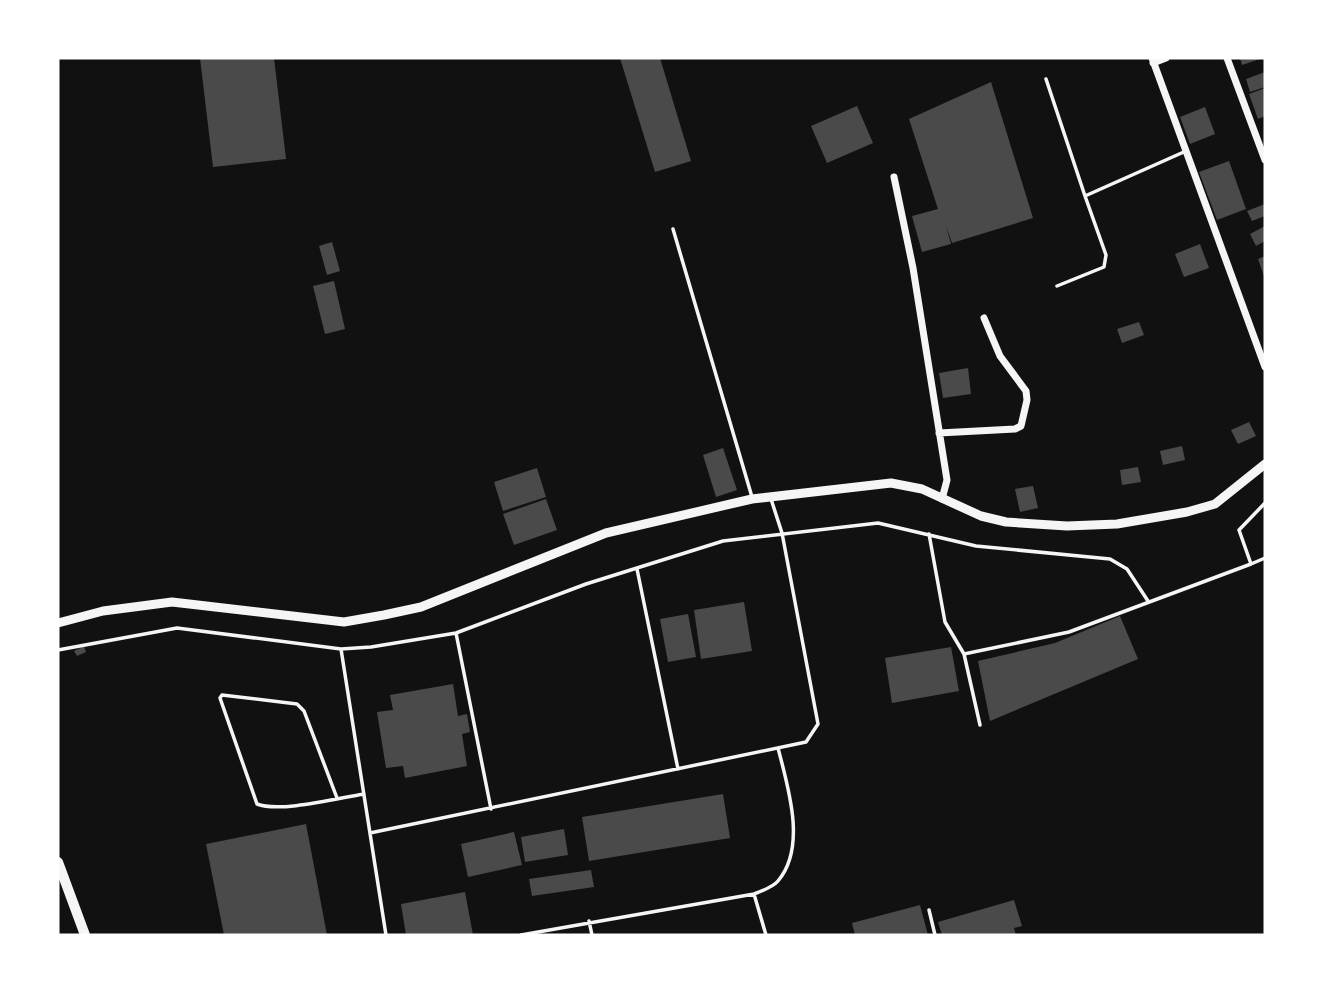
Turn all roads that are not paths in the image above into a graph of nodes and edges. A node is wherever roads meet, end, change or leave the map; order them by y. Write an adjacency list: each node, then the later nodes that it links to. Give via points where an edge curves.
1 (1166, 58): 3 (street)
2 (1227, 58): 6 (street)
3 (1153, 60): 5 (street)
4 (1046, 79): 8 (lane)
5 (1186, 151): 8 (lane); 12 (street)
6 (1265, 160)
7 (894, 177): 13 (street)
8 (1085, 196): 10 (lane, via 1106,255 1104,267)
9 (673, 229): 16 (lane)
10 (1057, 286)
11 (984, 318): 13 (street, via 1000,356 1026,391 1021,426)
12 (1265, 367)
13 (939, 433): 17 (street, via 947,480)
14 (1265, 464): 17 (street, via 1215,504 1118,524 1006,522)
15 (770, 496): 16 (street); 17 (street, via 891,483 922,489); 19 (lane)
16 (752, 499): 25 (street, via 607,533 421,607 384,615 344,622 172,602 103,611)
17 (942, 499)
18 (1265, 503): 22 (lane, via 1239,530)
19 (782, 533): 20 (lane, via 878,523); 23 (lane, via 723,541); 31 (lane, via 818,724 806,742)
20 (929, 534): 24 (lane, via 976,546 1110,559 1127,569); 29 (lane, via 945,622)
21 (1265, 558): 22 (lane)
22 (1251, 564): 24 (lane)
23 (637, 569): 26 (lane); 32 (lane)
24 (1148, 600): 29 (lane, via 1069,632)
25 (58, 623)
26 (457, 633): 27 (lane); 35 (lane)
27 (341, 649): 28 (lane, via 177,628); 33 (lane)
28 (58, 650)
29 (964, 654): 30 (lane)
30 (980, 725)
31 (778, 748): 32 (lane); 38 (lane, via 788,789 794,852 778,883)
32 (678, 769): 35 (lane)
33 (363, 794): 34 (lane); 36 (lane)
34 (337, 798): 34 (lane, via 304,711 297,704 226,694 220,698 254,801 263,806)
35 (491, 809): 36 (lane)
36 (370, 833): 41 (lane)
37 (58, 862): 40 (main road)
38 (754, 894): 39 (lane); 44 (lane)
39 (589, 921): 42 (lane); 43 (lane)
40 (85, 935)
41 (386, 935)
42 (521, 935)
43 (592, 935)
44 (766, 935)

